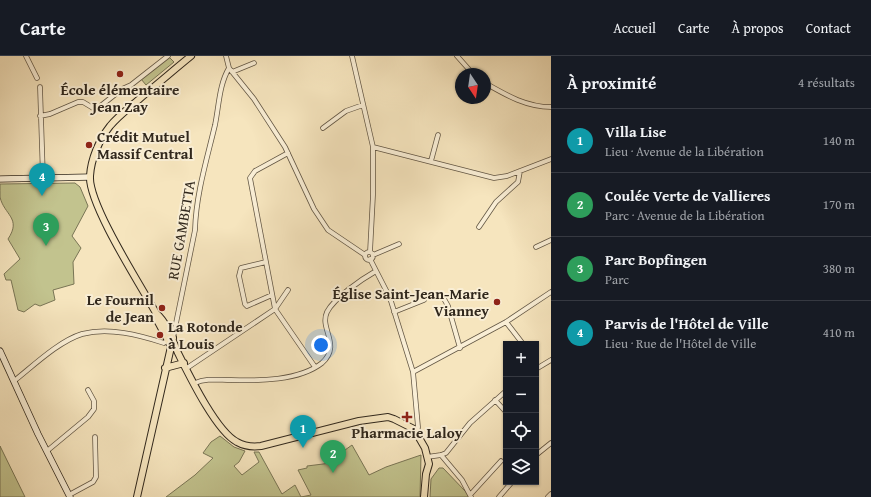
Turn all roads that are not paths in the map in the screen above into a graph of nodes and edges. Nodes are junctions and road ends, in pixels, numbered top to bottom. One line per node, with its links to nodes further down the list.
1 (26, 56): 10 (street)
2 (168, 56): 15 (street)
3 (191, 56): 23 (main road)
4 (226, 56): 9 (street)
5 (352, 56): 13 (street)
6 (457, 56): 8 (street)
7 (254, 63): 9 (street)
8 (468, 68)
9 (230, 70): 19 (street); 43 (street, RUE GAMBETTA)
10 (37, 78)
11 (40, 87): 15 (street)
12 (491, 87): 14 (street)
13 (363, 105): 16 (street); 18 (street)
14 (551, 108)
15 (40, 116): 24 (street)
16 (323, 128)
17 (438, 135): 21 (street)
18 (373, 148): 21 (street); 31 (street)
19 (288, 153): 30 (street); 32 (street)
20 (551, 159): 22 (street)
21 (431, 161): 22 (street)
22 (520, 171): 26 (street)
23 (90, 177): 24 (main road); 41 (main road)
24 (43, 178): 25 (main road)
25 (0, 179)
26 (479, 227)
27 (551, 240): 29 (street)
28 (399, 244): 31 (street)
29 (536, 247)
30 (365, 254): 31 (street); 31 (street)
31 (371, 255): 33 (street)
32 (266, 262): 36 (street); 36 (street)
33 (376, 271): 40 (street); 51 (street)
34 (288, 290): 39 (street)
35 (551, 292): 42 (street)
36 (272, 295): 39 (street)
37 (443, 297): 47 (street)
38 (424, 300): 40 (street)
39 (275, 309): 50 (street); 51 (street)
40 (394, 312): 54 (street)
41 (156, 313): 44 (main road); 45 (main road)
42 (506, 322): 46 (street); 47 (street)
43 (175, 327): 44 (street); 45 (street, RUE GAMBETTA)
44 (167, 328): 45 (main road)
45 (170, 341): 50 (main road); 53 (main road); 55 (street)
46 (521, 341)
47 (460, 348): 54 (street)
48 (0, 350): 55 (main road)
49 (551, 360): 52 (street)
50 (185, 366): 53 (main road); 56 (main road)
51 (315, 367): 56 (street)
52 (539, 367)
53 (165, 368): 73 (main road)
54 (413, 372): 61 (street)
55 (14, 380): 64 (main road)
56 (195, 383): 61 (main road)
57 (88, 390): 64 (street)
58 (503, 393): 59 (street)
59 (495, 400): 60 (street); 66 (street)
60 (503, 409)
61 (417, 434): 67 (main road)
62 (96, 437): 71 (street)
63 (551, 443): 65 (street)
64 (47, 451): 71 (main road)
65 (540, 451)
66 (441, 455): 67 (street); 72 (street)
67 (427, 457): 74 (main road)
68 (501, 461): 72 (street)
69 (509, 485): 75 (street)
70 (551, 494): 76 (street)
71 (69, 496)
72 (470, 496)
73 (137, 497)
74 (424, 497)
75 (499, 497)
76 (548, 497)

